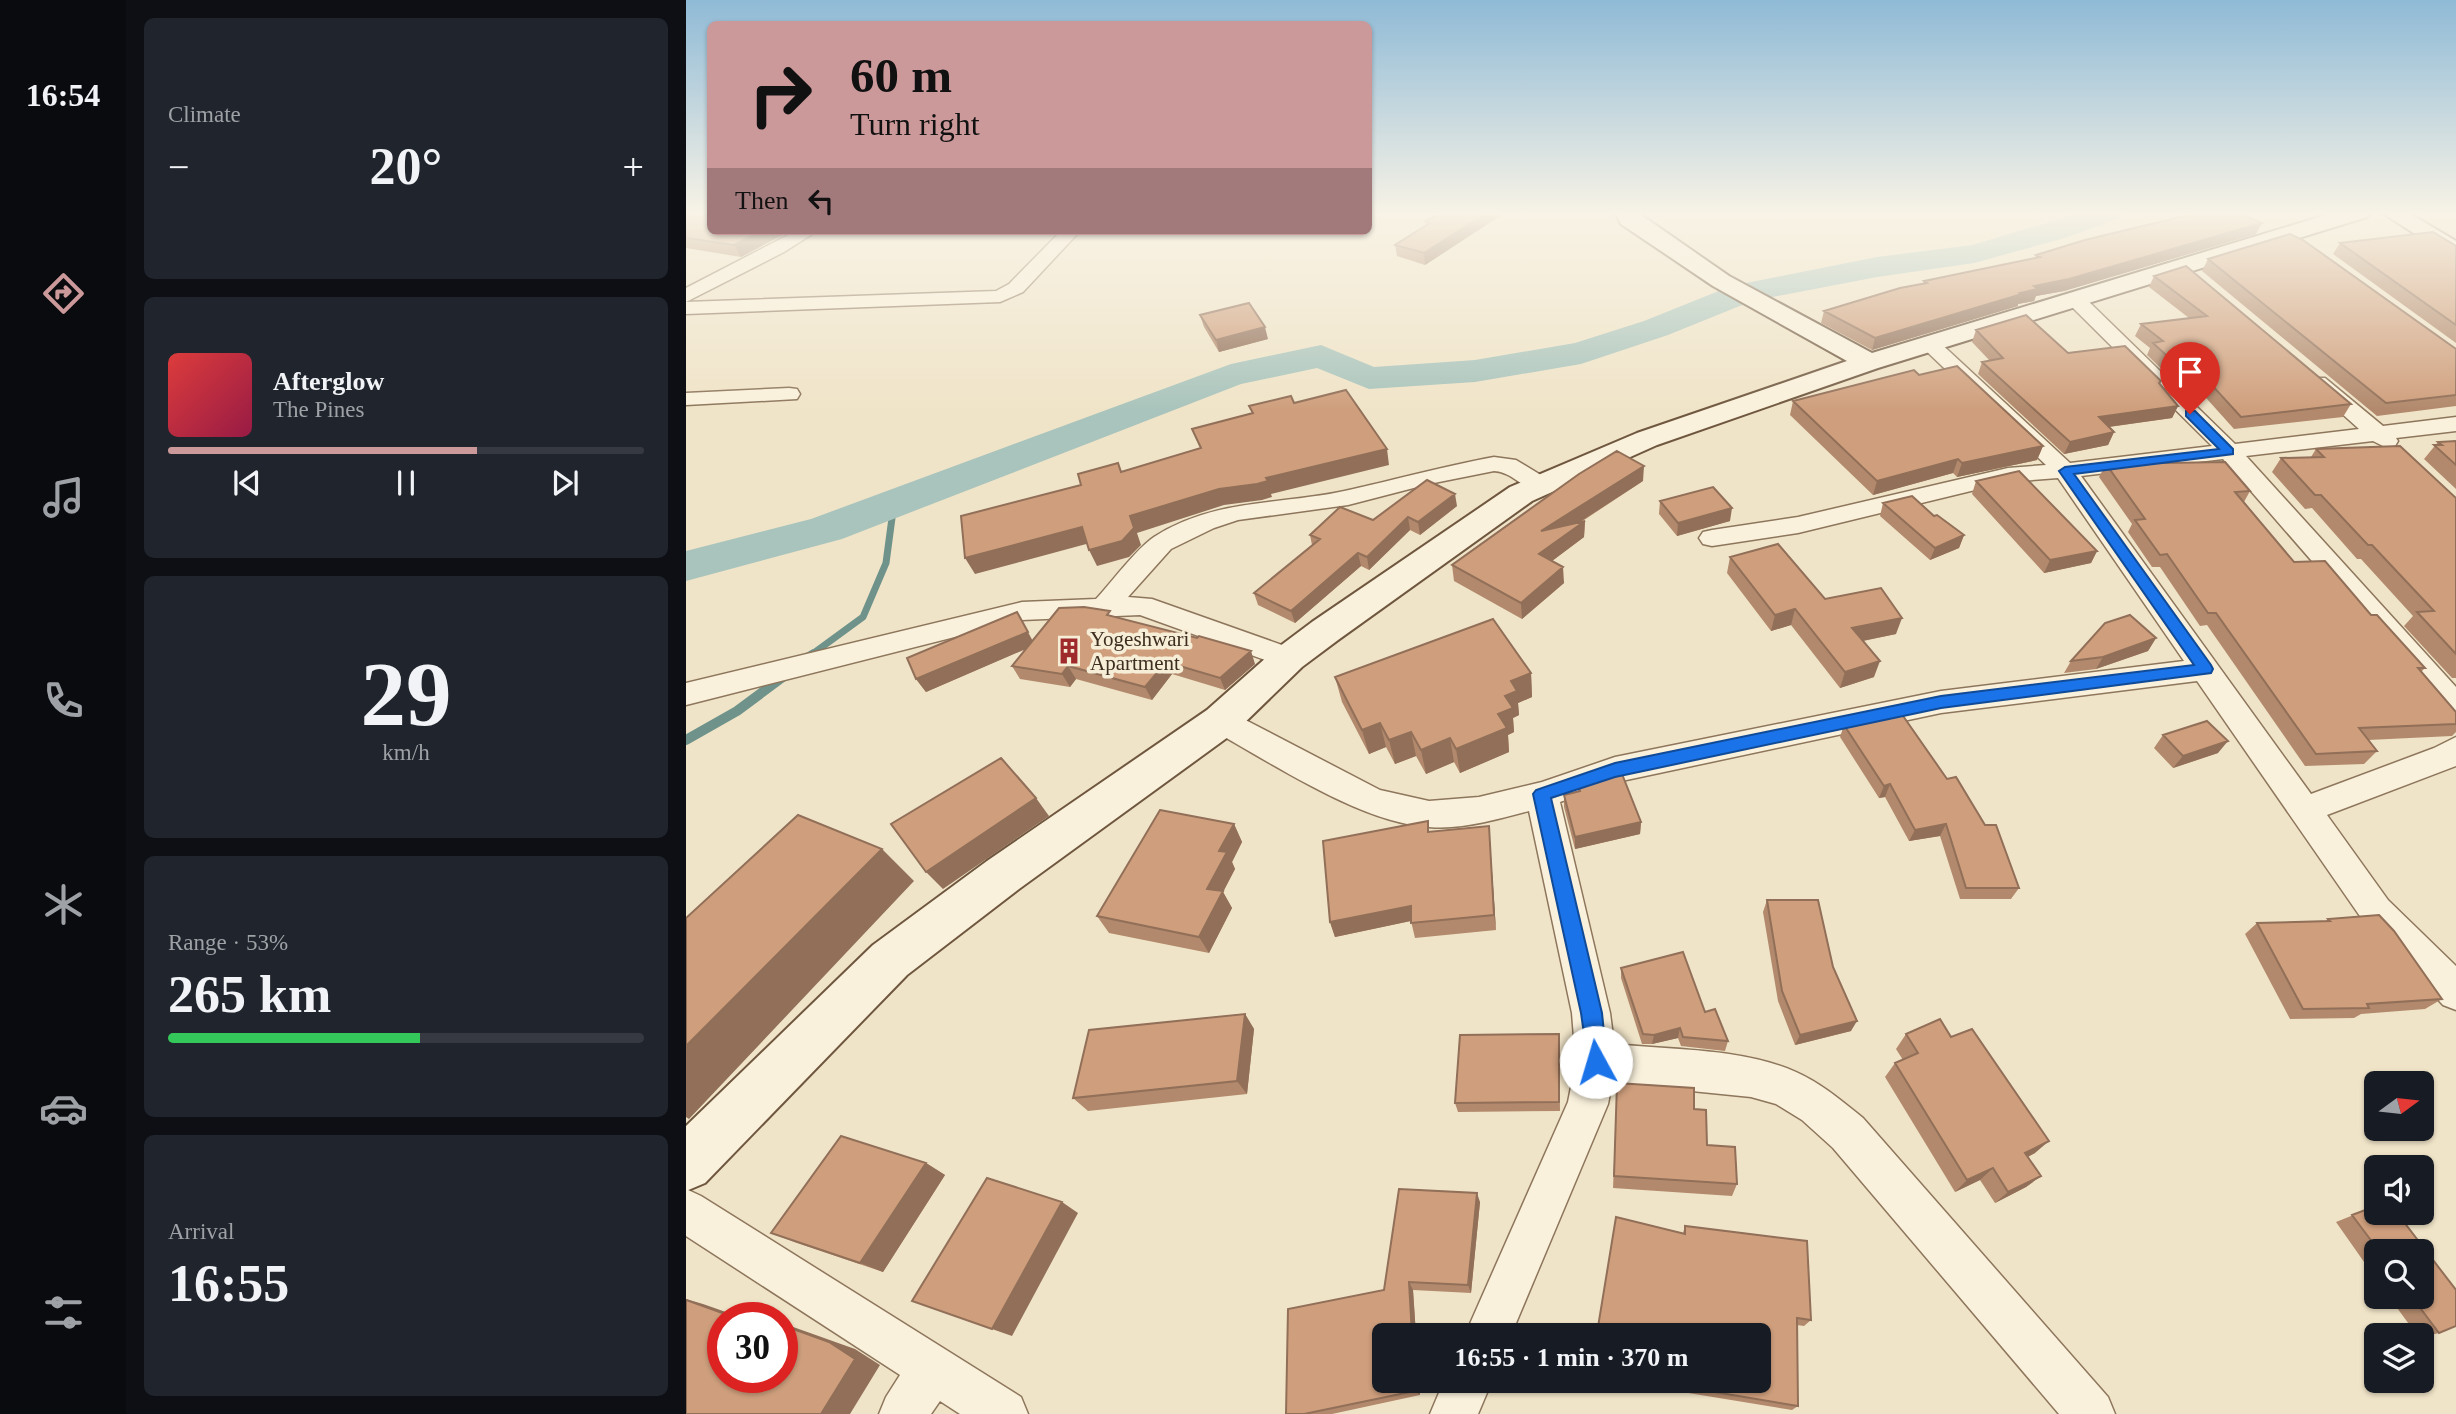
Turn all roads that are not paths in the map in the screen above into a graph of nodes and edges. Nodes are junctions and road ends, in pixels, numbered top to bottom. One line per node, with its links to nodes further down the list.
1 (719, 278): 7 (street)
2 (1026, 278): 9 (street)
3 (1717, 278): 11 (street)
4 (2147, 278): 8 (street)
5 (2195, 278): 6 (street)
6 (2203, 285)
7 (686, 296)
8 (2076, 300): 10 (street); 18 (street)
9 (686, 308)
10 (1928, 343): 11 (street); 19 (street)
11 (1869, 362): 20 (street)
12 (2306, 372): 16 (street)
13 (789, 394): 14 (street)
14 (686, 399)
15 (2456, 424): 16 (street)
16 (2379, 433): 17 (street); 18 (street)
17 (2398, 451)
18 (2229, 452): 19 (street); 26 (street)
19 (2065, 471): 21 (street); 24 (street)
20 (1541, 485): 22 (street); 23 (street)
21 (1712, 538)
22 (1104, 607): 23 (street); 25 (street)
23 (1289, 658): 27 (street)
24 (2206, 669): 29 (street); 30 (street)
25 (686, 694)
26 (2456, 706)
27 (1221, 721): 29 (street); 33 (street)
28 (2456, 750): 30 (street)
29 (1542, 794): 32 (street)
30 (2305, 810): 31 (street)
31 (2456, 992)
32 (1596, 1062): 35 (street); 41 (street)
33 (686, 1164)
34 (686, 1211): 36 (street)
35 (1493, 1323)
36 (933, 1368): 38 (street); 39 (street)
37 (1463, 1393): 40 (street)
38 (903, 1414)
39 (1003, 1414)
40 (1454, 1414)
41 (2091, 1414)

